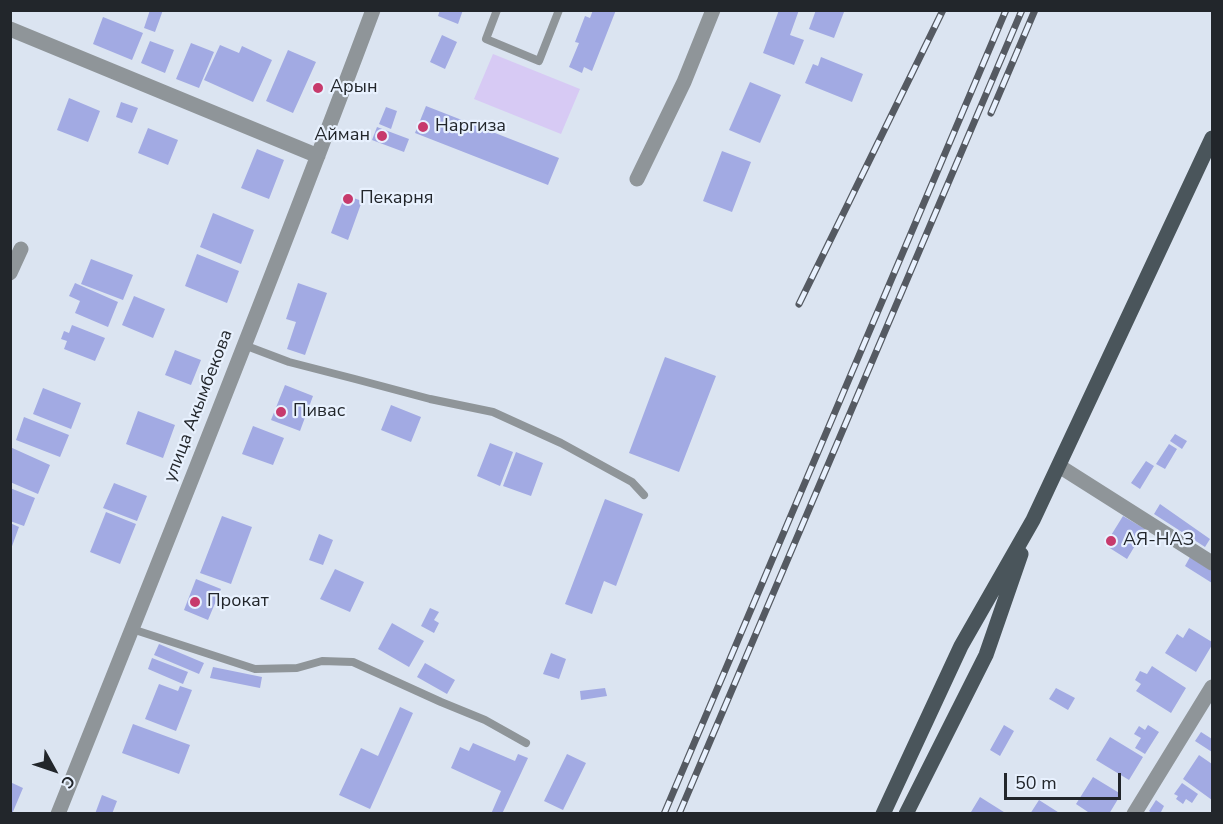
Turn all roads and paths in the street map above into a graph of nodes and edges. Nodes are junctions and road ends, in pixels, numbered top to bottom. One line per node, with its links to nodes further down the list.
1 (373, 10): 7 (street, улица Акымбекова)
2 (497, 10): 3 (lane)
3 (559, 10)
4 (713, 10): 8 (street)
5 (10, 29): 7 (street)
6 (1212, 138): 12 (main road)
7 (318, 156): 11 (street, улица Акымбекова)
8 (637, 179)
9 (21, 249): 10 (street)
10 (10, 273)
11 (244, 345): 13 (lane); 16 (street, улица Акымбекова)
12 (1059, 466): 14 (main road); 15 (street)
13 (644, 495)
14 (1033, 520): 17 (main road); 18 (main road)
15 (1212, 563)
16 (132, 629): 20 (lane); 21 (street, улица Акымбекова)
17 (961, 646): 18 (main road); 22 (main road)
18 (986, 655): 23 (main road)
19 (1212, 687): 24 (street)
20 (526, 744)
21 (58, 813)
22 (884, 813)
23 (906, 813)
24 (1134, 813)

